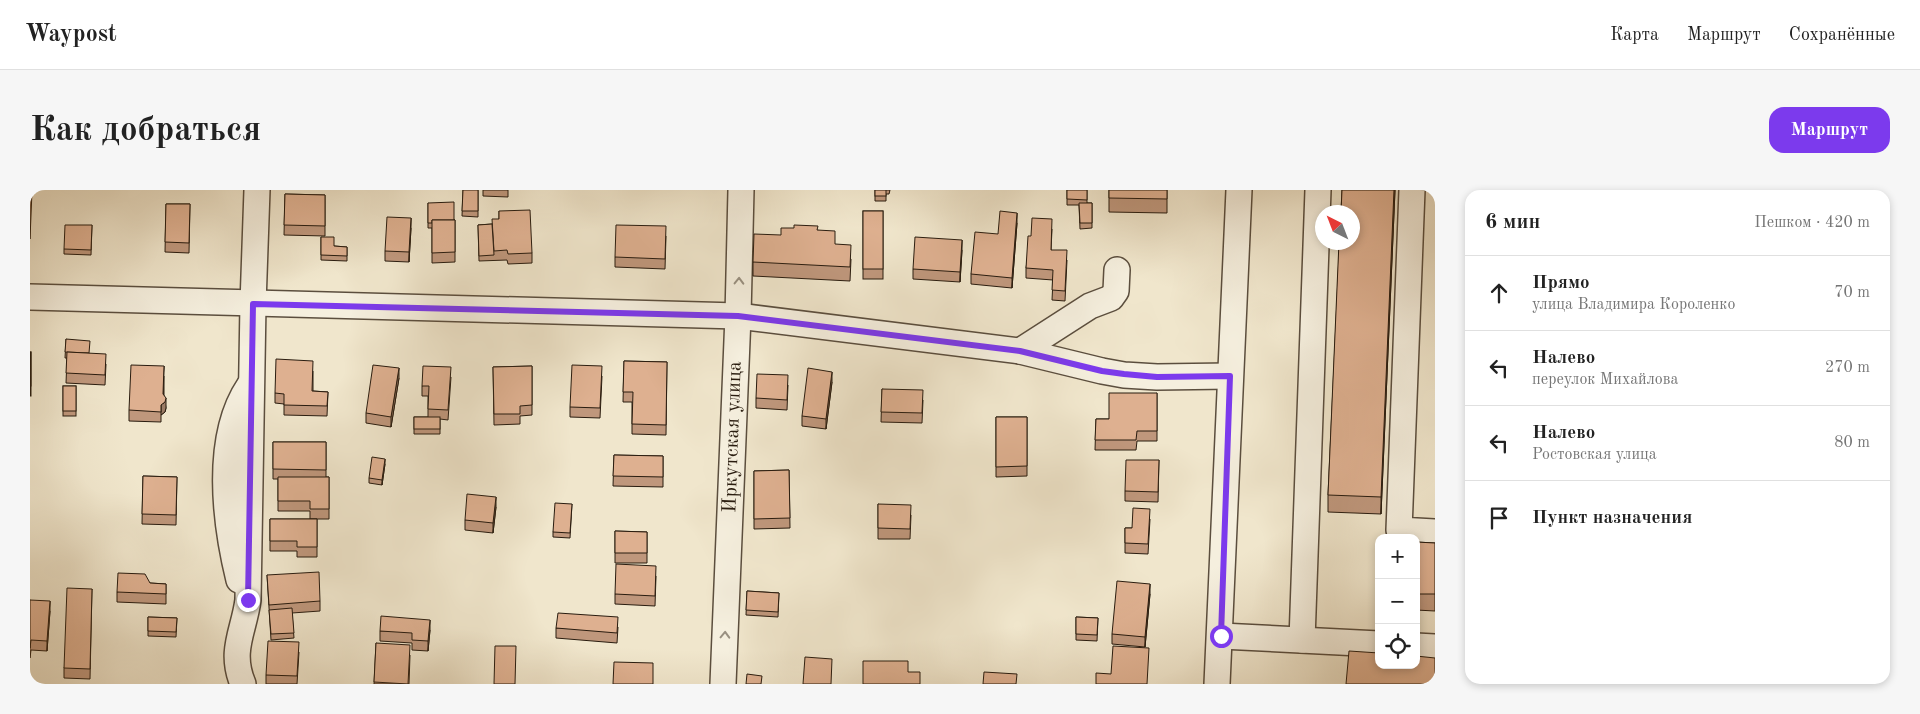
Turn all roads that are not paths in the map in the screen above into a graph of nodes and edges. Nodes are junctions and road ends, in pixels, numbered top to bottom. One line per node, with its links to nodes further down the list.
1 (257, 190): 8 (street)
2 (741, 190): 9 (street, Иркутская улица, one-way to 2)
3 (1239, 190): 11 (street)
4 (1318, 190): 14 (street)
5 (1412, 190): 12 (street)
6 (1117, 270): 10 (street)
7 (30, 297): 8 (street)
8 (253, 304): 9 (street); 18 (street)
9 (738, 316): 10 (street); 19 (street, Иркутская улица, one-way to 9)
10 (1020, 351): 11 (street)
11 (1230, 376): 13 (street)
12 (1435, 532)
13 (1221, 636): 14 (street); 20 (street)
14 (1302, 640): 15 (street)
15 (1375, 644)
16 (1420, 646): 17 (street)
17 (1435, 646)
18 (243, 684)
19 (723, 684)
20 (1217, 684)

